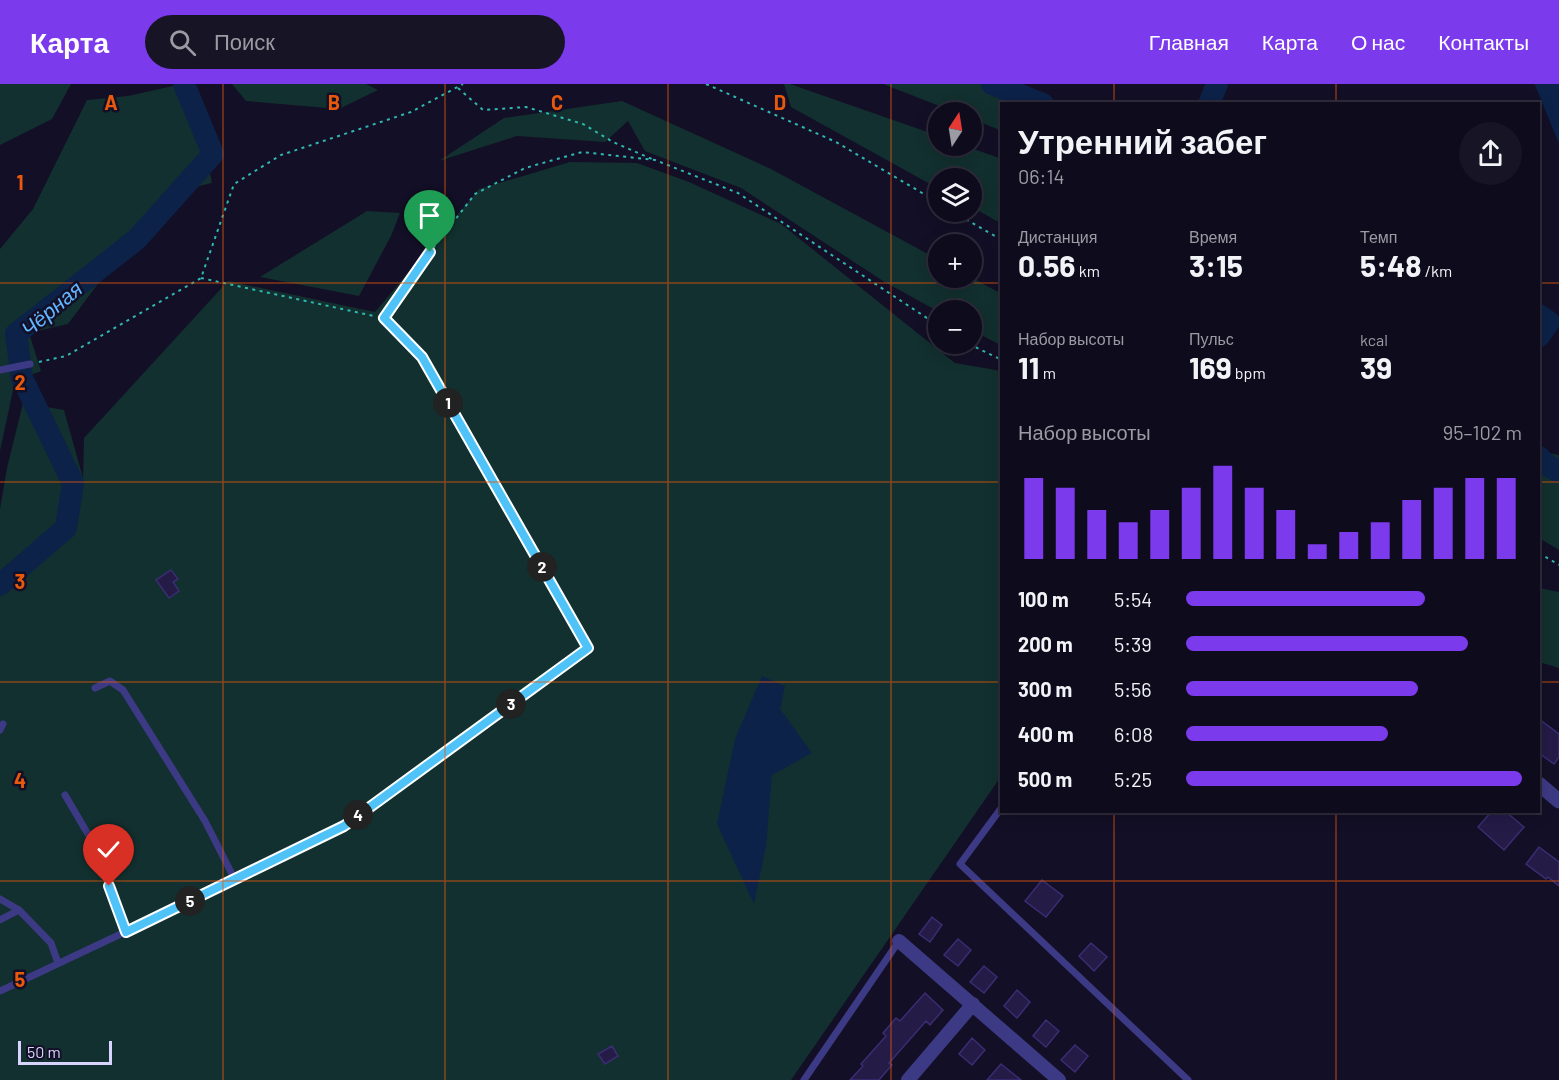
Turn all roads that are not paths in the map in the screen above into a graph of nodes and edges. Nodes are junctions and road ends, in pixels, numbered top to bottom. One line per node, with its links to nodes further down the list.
1 (384, 318): 9 (lane)
2 (30, 364): 3 (lane)
3 (2, 370)
4 (95, 688): 9 (lane)
5 (1540, 785): 7 (street)
6 (65, 795): 13 (lane)
7 (1559, 801)
8 (1000, 810): 21 (lane)
9 (235, 880): 13 (lane)
10 (0, 899): 11 (lane)
11 (19, 910): 12 (lane); 15 (lane)
12 (0, 920)
13 (126, 932): 15 (lane)
14 (899, 941): 17 (street); 18 (lane)
15 (58, 963): 16 (lane)
16 (0, 991)
17 (973, 1004): 19 (street); 20 (street)
18 (804, 1080)
19 (908, 1080)
20 (1059, 1080)
21 (1188, 1080)

